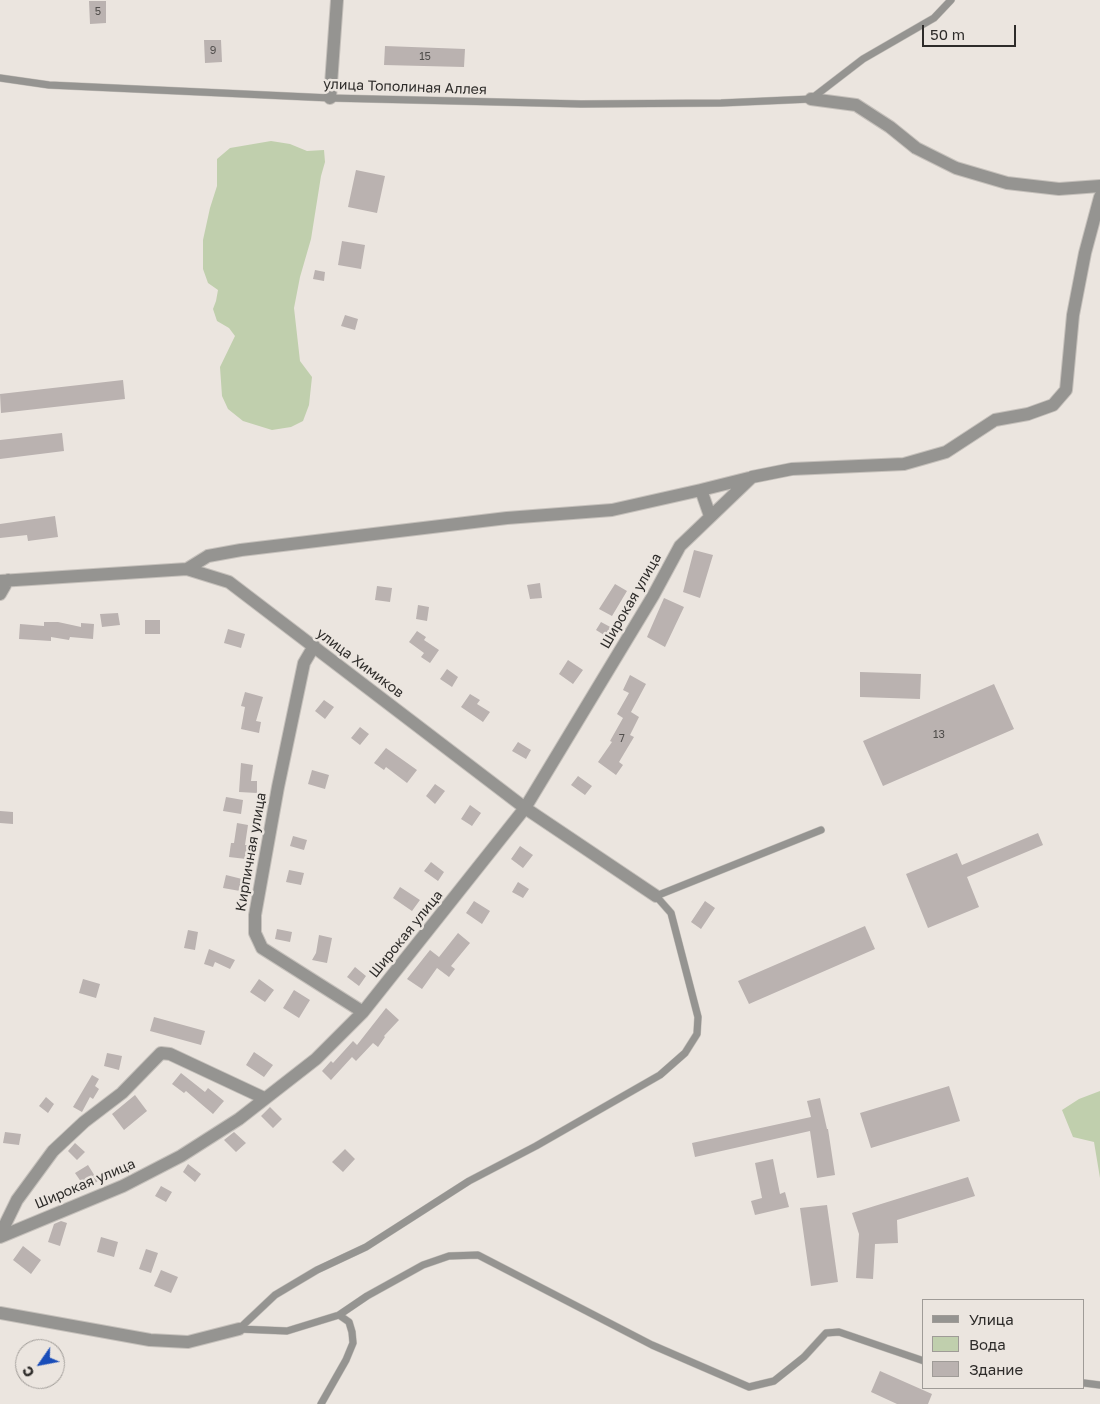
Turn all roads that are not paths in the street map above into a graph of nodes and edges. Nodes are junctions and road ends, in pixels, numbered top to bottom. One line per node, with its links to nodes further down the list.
1 (336, 0): 4 (street)
2 (951, 0): 5 (lane)
3 (0, 78): 4 (lane, улица Тополиная Аллея)
4 (330, 98): 5 (lane, улица Тополиная Аллея)
5 (810, 99): 6 (street)
6 (1100, 186)
7 (1100, 197): 8 (street)
8 (752, 477): 9 (street); 10 (street, Широкая улица)
9 (701, 490): 10 (street); 11 (street)
10 (710, 516): 15 (street, Широкая улица)
11 (187, 569): 12 (street, улица Химиков); 14 (street, улица Химиков)
12 (4, 581): 13 (street)
13 (0, 594)
14 (314, 646): 15 (street, улица Химиков); 18 (street, Кирпичная улица)
15 (525, 808): 17 (street, улица Химиков); 18 (street, Широкая улица)
16 (821, 830): 17 (lane)
17 (656, 896): 23 (lane)
18 (363, 1012): 19 (street, Широкая улица)
19 (264, 1098): 20 (street, Широкая улица); 20 (street)
20 (0, 1236)
21 (0, 1313): 23 (street)
22 (339, 1315): 23 (lane); 24 (lane); 27 (lane)
23 (239, 1329)
24 (922, 1360)
25 (1085, 1383): 26 (lane)
26 (1100, 1384)
27 (321, 1404)

